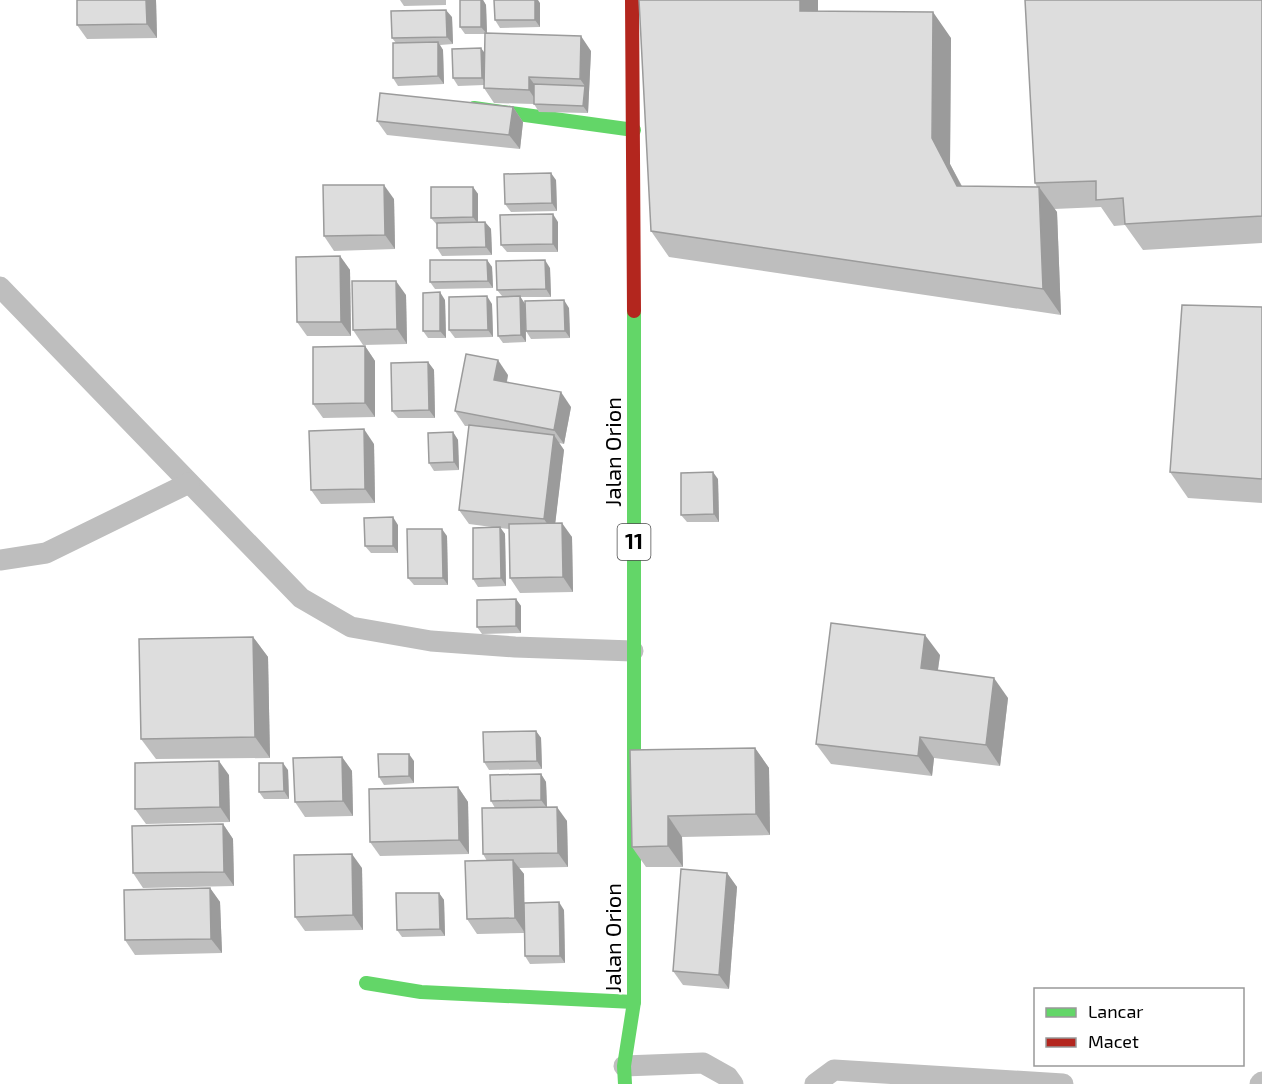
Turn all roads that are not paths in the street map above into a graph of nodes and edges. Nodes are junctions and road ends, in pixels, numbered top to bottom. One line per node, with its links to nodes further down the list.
1 (632, 0): 3 (main road, Jalan Orion / 11)
2 (465, 107): 3 (main road)
3 (634, 130): 7 (main road, Jalan Orion / 11)
4 (0, 287): 5 (lane)
5 (189, 483): 6 (lane); 7 (lane)
6 (0, 560)
7 (633, 651): 9 (main road, Jalan Orion / 11)
8 (366, 983): 9 (main road)
9 (634, 1002): 10 (main road, Jalan Orion / 11)
10 (625, 1075): 11 (lane)
11 (733, 1084)
12 (815, 1084): 13 (lane)
13 (1063, 1084)

